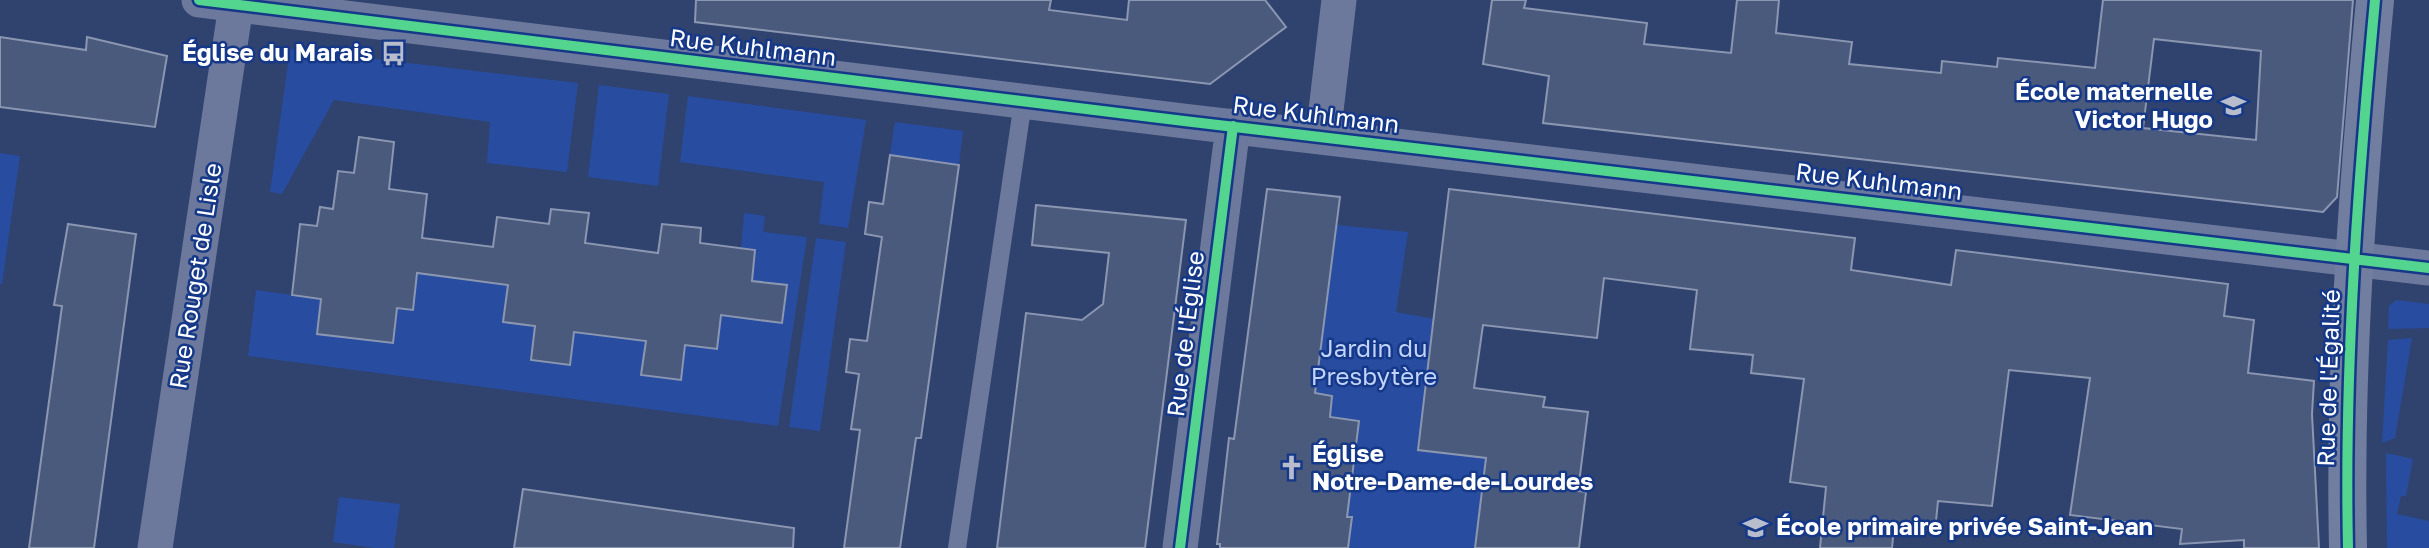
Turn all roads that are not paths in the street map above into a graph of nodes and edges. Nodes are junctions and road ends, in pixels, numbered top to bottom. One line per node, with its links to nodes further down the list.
1 (199, 0): 4 (street, Rue Kuhlmann)
2 (1339, 0): 7 (street)
3 (2375, 0): 8 (street, Rue de l'Égalité)
4 (236, 5): 5 (street, Rue Kuhlmann); 10 (street, Rue Rouget de Lisle)
5 (1023, 102): 6 (street, Rue Kuhlmann); 11 (lane)
6 (1233, 126): 7 (street, Rue Kuhlmann); 12 (street, Rue de l'Église)
7 (1323, 136): 8 (street, Rue Kuhlmann)
8 (2353, 259): 9 (street, Rue Kuhlmann); 13 (street, Rue de l'Égalité)
9 (2429, 268)
10 (155, 548)
11 (957, 548)
12 (1180, 548)
13 (2348, 548)

